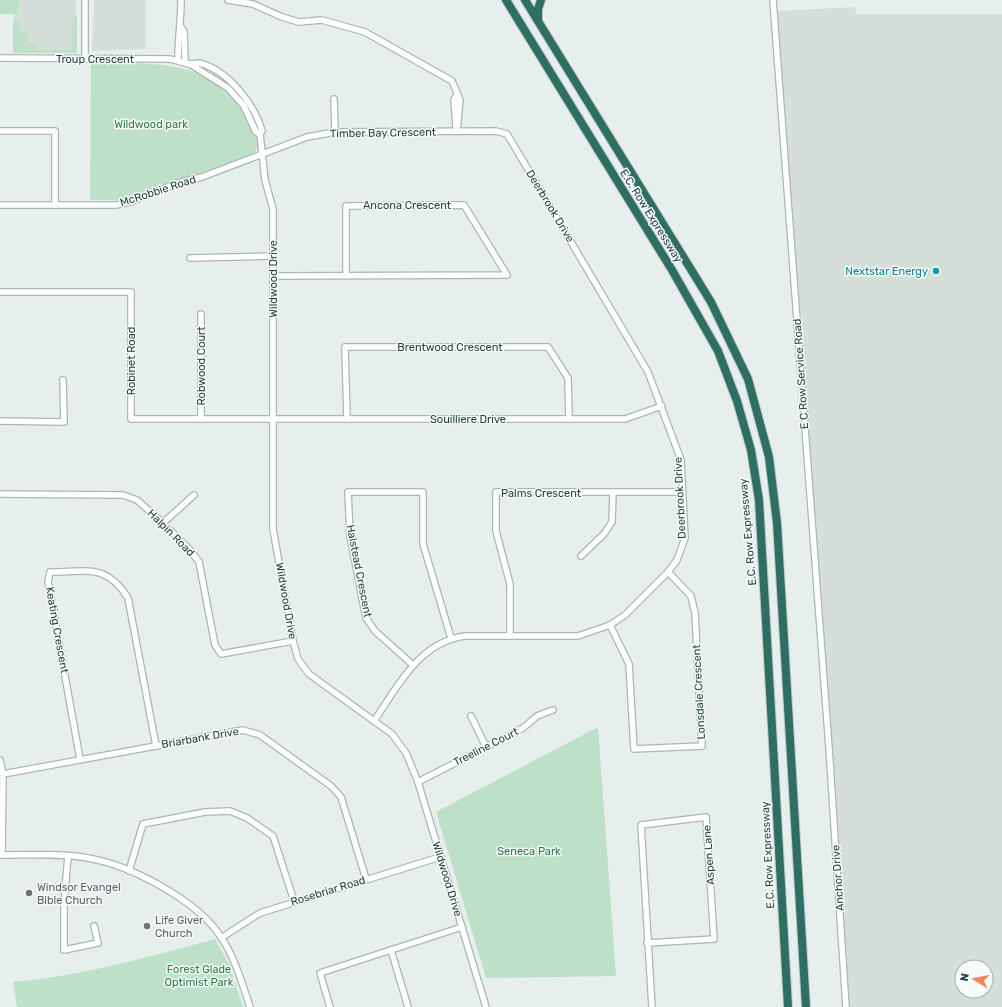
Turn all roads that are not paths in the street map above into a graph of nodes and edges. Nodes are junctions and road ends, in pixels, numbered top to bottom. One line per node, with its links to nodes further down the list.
1 (85, 0): 11 (street)
2 (181, 0): 9 (street)
3 (228, 0): 16 (street)
4 (506, 0): 73 (highway, E.C. Row Expressway)
5 (525, 0): 8 (highway, E.C. Row Expressway)
6 (541, 0): 8 (highway)
7 (773, 0): 52 (street, E C Row Service Road)
8 (538, 22): 74 (highway, E.C. Row Expressway)
9 (181, 27): 12 (street); 13 (street)
10 (0, 58): 11 (street, Troup Crescent)
11 (85, 58): 12 (street, Troup Crescent)
12 (178, 60): 13 (street, Troup Crescent)
13 (187, 63): 18 (street, Troup Crescent)
14 (334, 99): 17 (street)
15 (0, 131): 21 (street)
16 (457, 131): 17 (street, Timber Bay Crescent); 29 (street, Deerbrook Drive)
17 (335, 132): 19 (street, Timber Bay Crescent)
18 (260, 134): 19 (street, Wildwood Drive)
19 (264, 154): 21 (street, McRobbie Road); 22 (street, Wildwood Drive)
20 (0, 204): 21 (street, McRobbie Road)
21 (55, 204)
22 (273, 256): 23 (street); 24 (street, Wildwood Drive)
23 (190, 258)
24 (273, 276): 25 (street, Ancona Crescent); 31 (street, Wildwood Drive)
25 (346, 276): 25 (street, Ancona Crescent)
26 (0, 292): 30 (street, Robinet Road)
27 (201, 314): 30 (street, Robwood Court)
28 (63, 380): 34 (street)
29 (662, 406): 33 (street, Souilliere Drive); 36 (street, Deerbrook Drive)
30 (201, 419): 31 (street, Robinet Road)
31 (273, 419): 32 (street, Souilliere Drive); 45 (street, Wildwood Drive)
32 (347, 419): 33 (street, Souilliere Drive); 33 (street, Brentwood Crescent)
33 (569, 419)
34 (0, 421)
35 (613, 492): 36 (street, Palms Crescent); 40 (street); 43 (street, Palms Crescent)
36 (682, 492): 41 (street, Deerbrook Drive)
37 (0, 494): 39 (street, Halpin Road)
38 (194, 495): 39 (street)
39 (164, 524): 45 (street, Halpin Road)
40 (580, 556)
41 (668, 572): 42 (street, Deerbrook Drive); 42 (street, Lonsdale Crescent)
42 (610, 625): 43 (street, Deerbrook Drive)
43 (510, 636): 44 (street, Deerbrook Drive)
44 (451, 638): 46 (street, Deerbrook Drive); 46 (street, Halstead Crescent)
45 (293, 641): 49 (street, Wildwood Drive)
46 (413, 665): 49 (street, Deerbrook Drive)
47 (553, 710): 51 (street, Treeline Court)
48 (471, 716): 51 (street)
49 (374, 721): 56 (street, Wildwood Drive)
50 (156, 746): 53 (street, Briarbank Drive); 53 (street, Keating Crescent); 61 (street, Briarbank Drive)
51 (486, 747): 56 (street, Treeline Court)
52 (829, 748): 75 (street, Anchor Drive)
53 (80, 759): 55 (street, Briarbank Drive)
54 (0, 760): 55 (street)
55 (3, 774): 57 (street)
56 (418, 782): 59 (street, Wildwood Drive)
57 (1, 855): 58 (street)
58 (68, 856): 60 (street); 63 (street)
59 (440, 857): 61 (street, Rosebriar Road); 64 (street, Wildwood Drive)
60 (129, 871): 62 (street); 65 (street)
61 (366, 879): 62 (street, Rosebriar Road)
62 (294, 901): 65 (street, Rosebriar Road)
63 (94, 926)
64 (462, 927): 67 (street); 71 (street, Wildwood Drive)
65 (221, 938): 68 (street)
66 (647, 943): 66 (street, Aspen Lane); 72 (street, Aspen Lane)
67 (391, 950): 69 (street); 70 (street)
68 (250, 1007)
69 (330, 1007)
70 (408, 1007)
71 (486, 1007)
72 (652, 1007)
73 (788, 1007)
74 (806, 1007)
75 (846, 1007)

